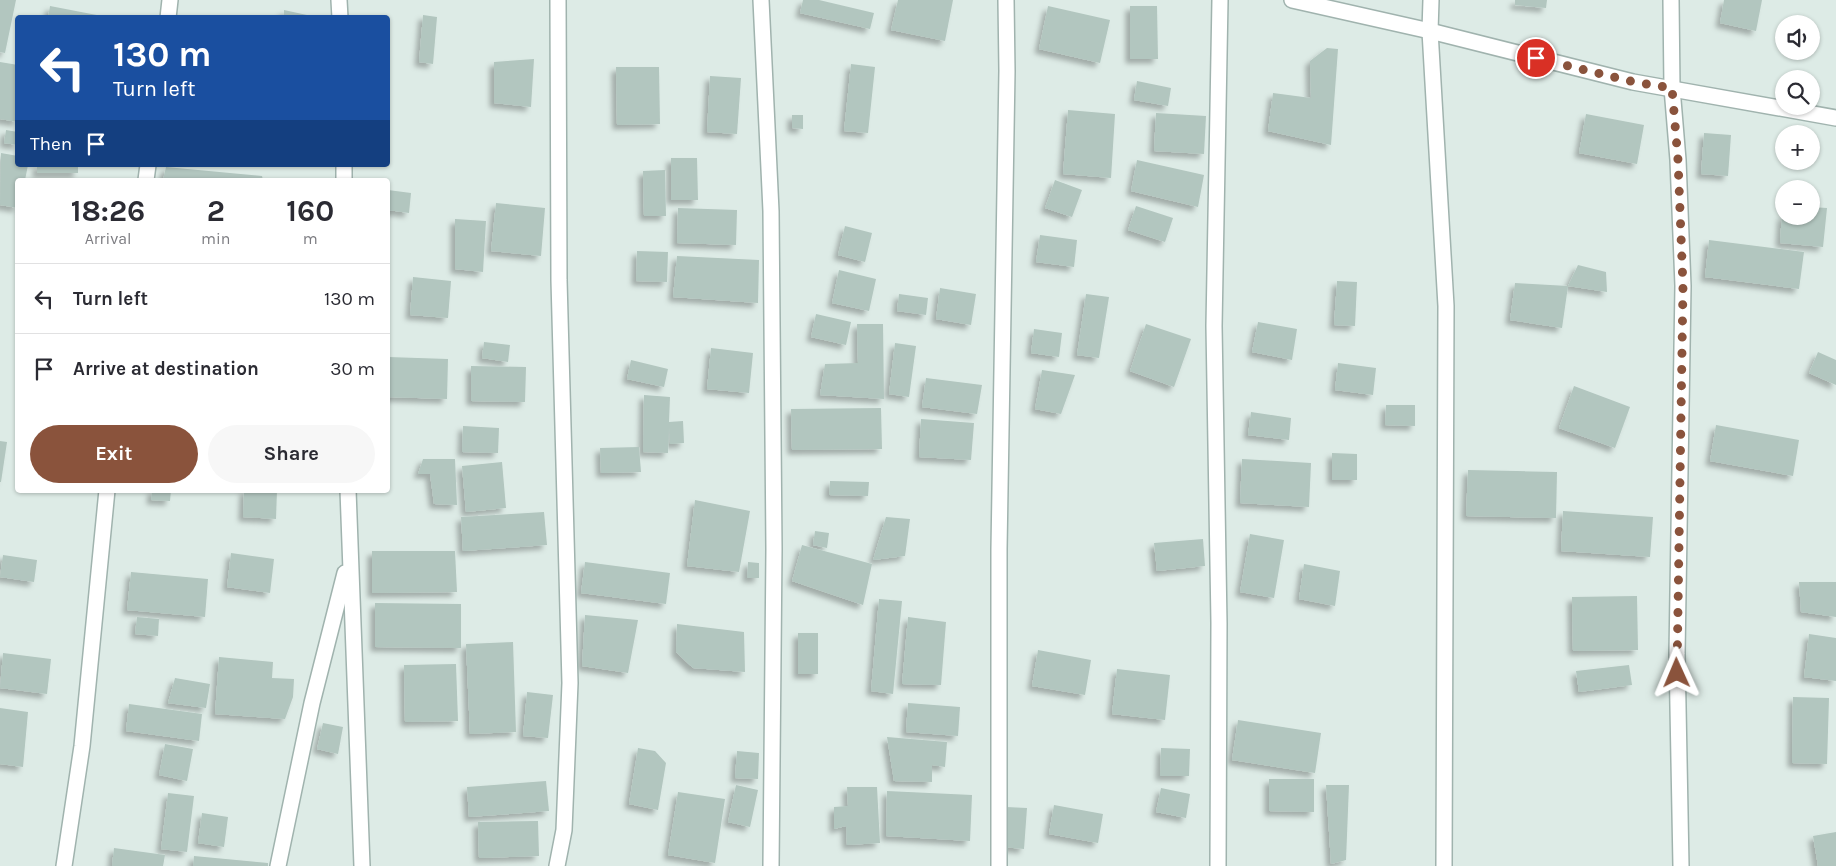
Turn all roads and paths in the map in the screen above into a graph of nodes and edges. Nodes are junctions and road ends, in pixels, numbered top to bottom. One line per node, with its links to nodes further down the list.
1 (170, 0): 10 (street)
2 (339, 0): 11 (street)
3 (558, 0): 21 (street)
4 (761, 0): 22 (street)
5 (1006, 0): 23 (street)
6 (1220, 0): 24 (street)
7 (1292, 0): 12 (street)
8 (1431, 0): 12 (street)
9 (1671, 0): 13 (street)
10 (168, 15)
11 (340, 15)
12 (1430, 31): 13 (street); 25 (street)
13 (1672, 88): 14 (street); 26 (street)
14 (1836, 118)
15 (107, 493): 18 (street)
16 (348, 493): 17 (street)
17 (349, 557): 19 (street); 20 (street)
18 (64, 866)
19 (278, 866)
20 (362, 866)
21 (558, 866)
22 (771, 866)
23 (999, 866)
24 (1218, 866)
25 (1444, 866)
26 (1681, 866)

